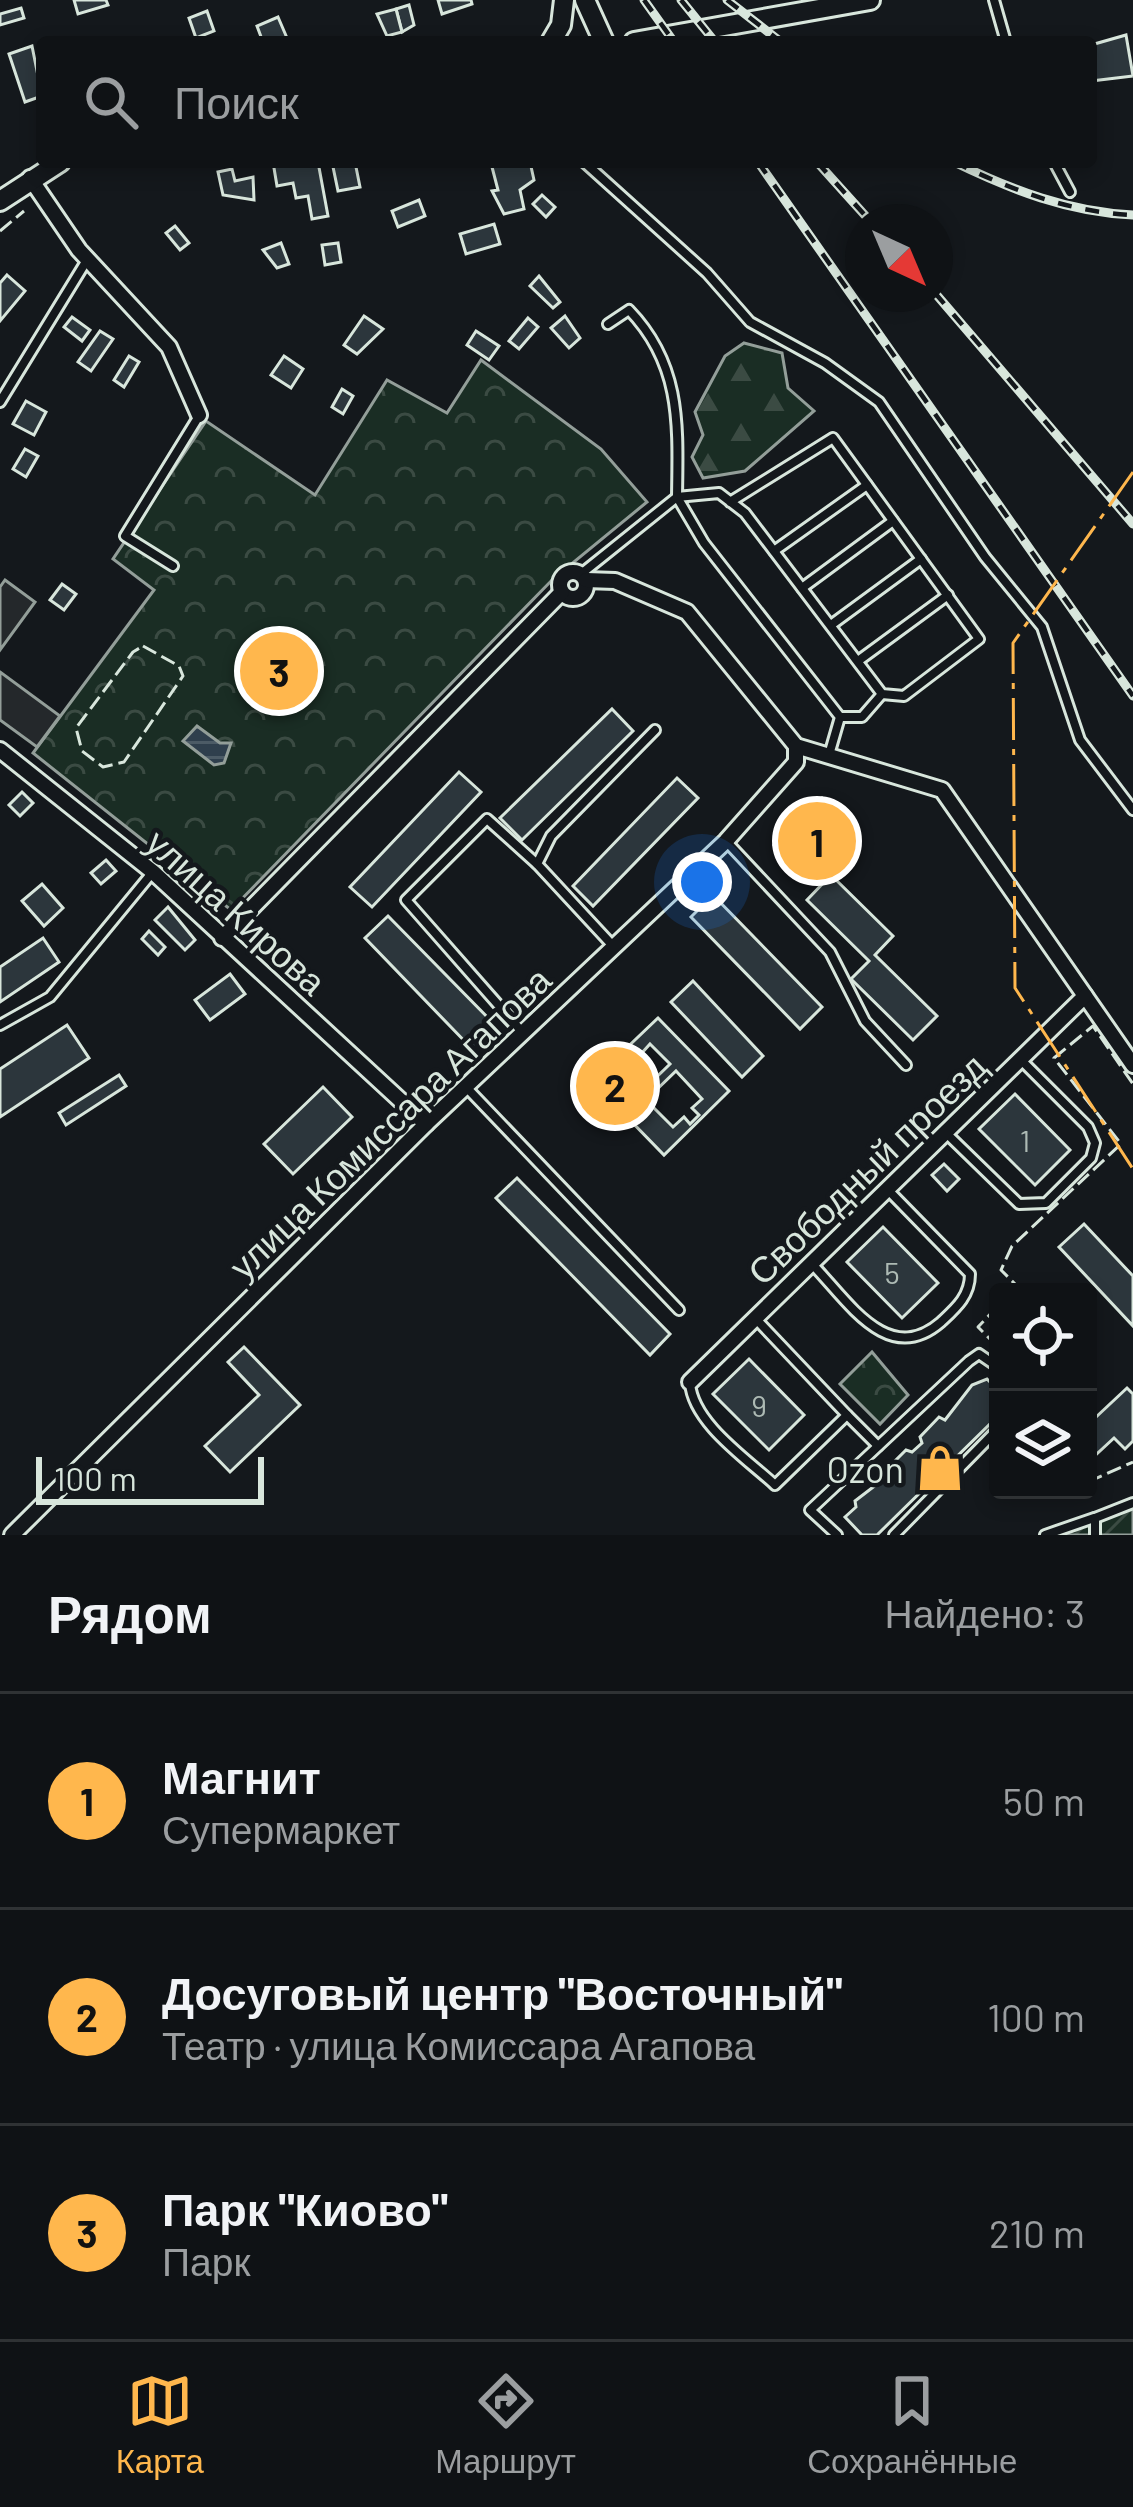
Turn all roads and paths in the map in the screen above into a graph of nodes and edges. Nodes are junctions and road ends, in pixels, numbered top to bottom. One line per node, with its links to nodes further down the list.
1 (564, 0): 6 (main road)
2 (584, 0): 7 (main road)
3 (870, 0): 5 (main road)
4 (994, 0): 9 (lane)
5 (816, 4): 8 (main road)
6 (554, 36)
7 (601, 36)
8 (678, 36)
9 (1004, 36)
10 (49, 168): 13 (main road)
11 (591, 168): 38 (lane)
12 (1057, 168): 14 (lane)
13 (30, 178): 15 (main road); 16 (street)
14 (1070, 192)
15 (0, 201)
16 (88, 260): 18 (lane); 19 (street)
17 (608, 324): 21 (lane)
18 (0, 402)
19 (200, 415): 26 (lane)
20 (867, 485): 22 (lane); 23 (lane); 24 (lane)
21 (677, 497): 22 (lane); 27 (lane); 33 (lane)
22 (730, 502): 24 (lane)
23 (893, 520): 25 (lane); 28 (lane)
24 (774, 551): 28 (lane)
25 (921, 559): 29 (lane); 30 (lane)
26 (172, 566)
27 (584, 577): 35 (street); 42 (street)
28 (802, 588): 30 (lane)
29 (948, 595): 31 (lane); 32 (lane)
30 (831, 625): 31 (lane)
31 (858, 661): 32 (lane)
32 (883, 694): 33 (lane)
33 (840, 717): 37 (lane)
34 (655, 730): 40 (lane)
35 (796, 746): 37 (street); 39 (street, улица Комиссара Агапова)
36 (0, 750): 41 (street, улица Кирова)
37 (829, 756): 44 (street)
38 (1133, 810)
39 (726, 841): 43 (street, улица Комиссара Агапова); 48 (lane)
40 (537, 864): 43 (lane); 46 (lane)
41 (153, 872): 42 (street, улица Кирова); 45 (lane)
42 (222, 938): 51 (street, улица Кирова)
43 (614, 946): 46 (street, улица Комиссара Агапова)
44 (1085, 996): 47 (street, Свободный проезд); 49 (street)
45 (0, 1025)
46 (523, 1033): 50 (street, улица Комиссара Агапова)
47 (1020, 1059): 52 (street, Свободный проезд); 52 (lane)
48 (906, 1065)
49 (1133, 1065)
50 (466, 1088): 51 (street, улица Комиссара Агапова); 55 (lane)
51 (426, 1124): 64 (street, улица Комиссара Агапова)
52 (944, 1131): 53 (street, Свободный проезд)
53 (887, 1189): 54 (street, Свободный проезд); 54 (lane)
54 (812, 1264): 56 (street, Свободный проезд)
55 (679, 1310)
56 (755, 1318): 58 (street, Свободный проезд); 59 (lane)
57 (989, 1361): 61 (lane)
58 (690, 1382): 59 (lane)
59 (847, 1415): 61 (lane)
60 (989, 1438): 66 (lane)
61 (878, 1446): 65 (lane)
62 (1133, 1503): 63 (lane)
63 (1095, 1518): 67 (lane); 68 (lane)
64 (12, 1535)
65 (837, 1535)
66 (894, 1535)
67 (1045, 1535)
68 (1095, 1535)

